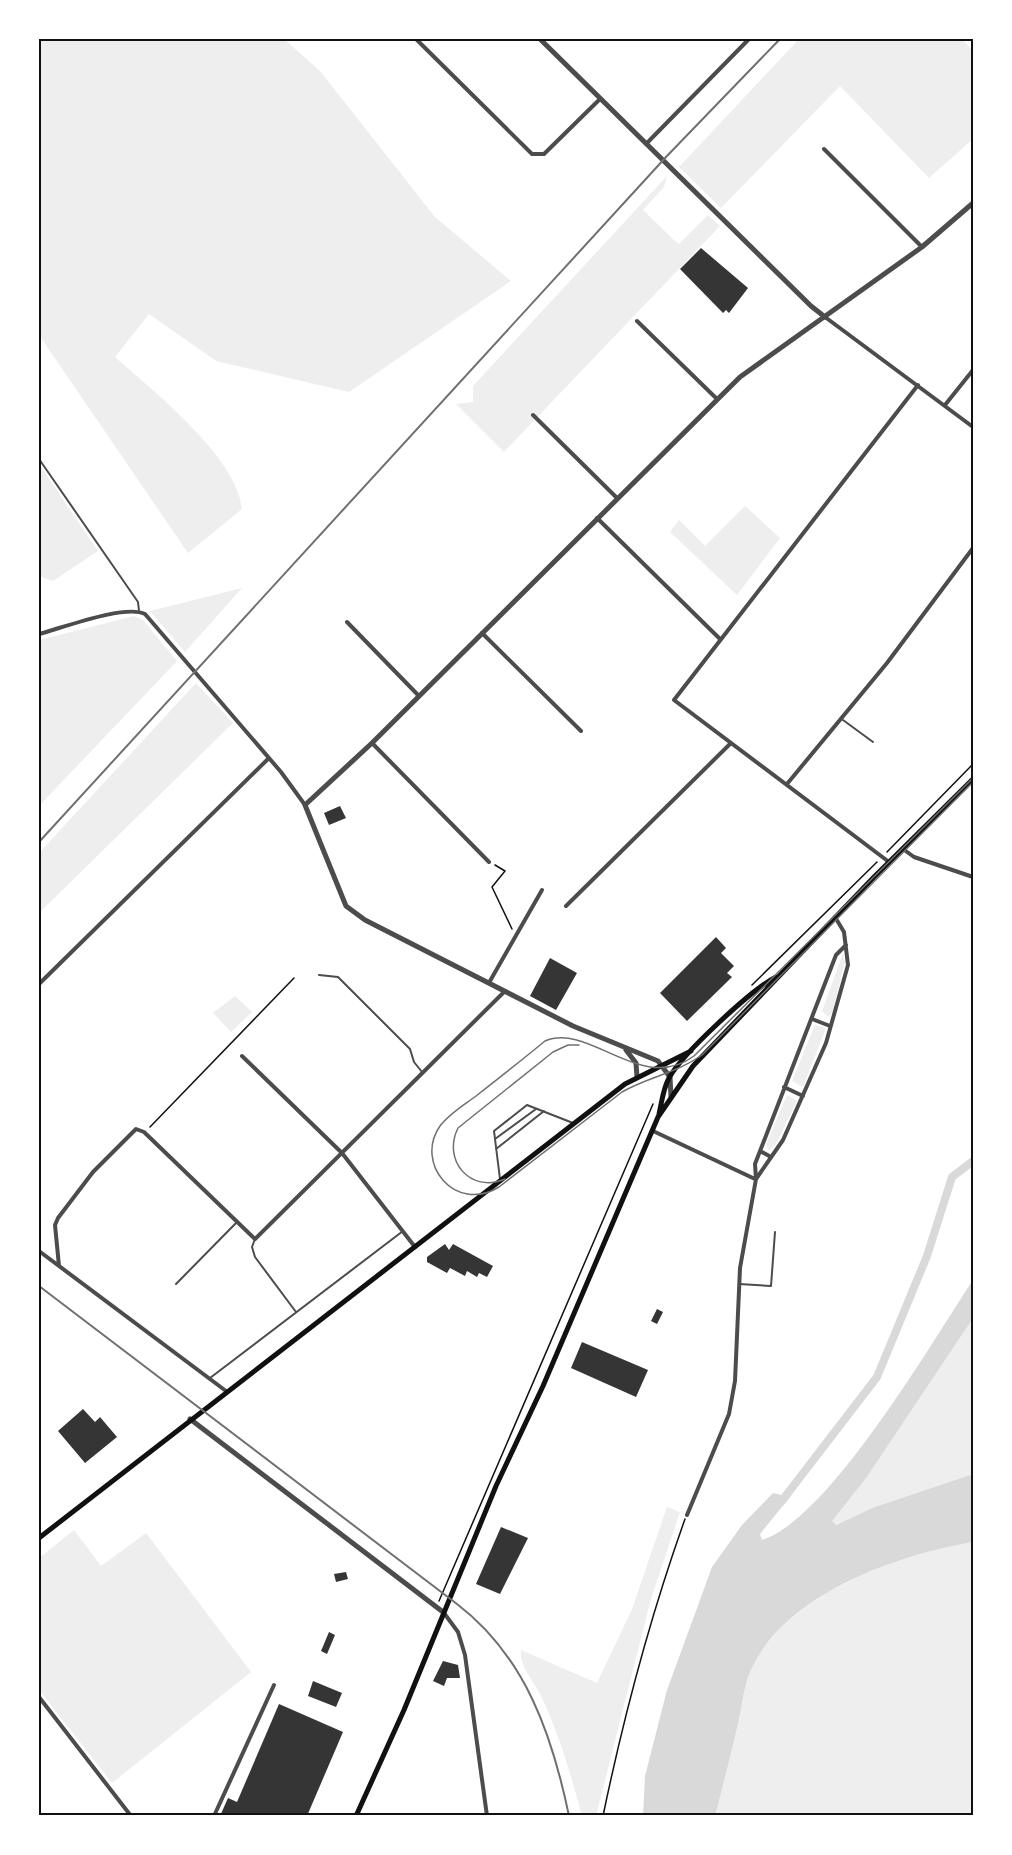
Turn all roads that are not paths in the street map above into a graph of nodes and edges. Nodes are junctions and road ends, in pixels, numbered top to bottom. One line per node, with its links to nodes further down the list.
1 (416, 39): 4 (street)
2 (540, 39): 4 (street)
3 (748, 39): 5 (street)
4 (600, 99): 5 (street)
5 (645, 145): 9 (street)
6 (824, 148): 8 (street)
7 (973, 203): 8 (street)
8 (922, 247): 9 (street)
9 (825, 317): 12 (street); 13 (street)
10 (637, 321): 13 (street)
11 (973, 370): 14 (street)
12 (918, 385): 14 (street); 25 (street)
13 (717, 399): 18 (street)
14 (945, 405): 16 (street)
15 (534, 415): 18 (street)
16 (973, 427)
17 (39, 459): 21 (lane)
18 (617, 498): 19 (street)
19 (597, 518): 23 (street); 25 (street)
20 (973, 548): 27 (street)
21 (139, 611): 24 (street); 32 (street)
22 (347, 622): 26 (street)
23 (482, 632): 26 (street); 28 (street)
24 (39, 634)
25 (720, 639): 31 (street)
26 (418, 695): 30 (street)
27 (843, 720): 29 (lane); 34 (street)
28 (580, 731)
29 (873, 742)
30 (372, 743): 35 (street); 37 (street)
31 (731, 743): 34 (street); 41 (street)
32 (269, 758): 35 (street); 47 (street)
33 (973, 779): 36 (main road)
34 (787, 784): 38 (street)
35 (305, 805): 46 (street)
36 (903, 849): 38 (main road); 39 (street)
37 (489, 862)
38 (890, 862): 42 (main road)
39 (973, 877)
40 (542, 890): 46 (street)
41 (566, 906)
42 (835, 917): 43 (street); 45 (main road)
43 (846, 945): 49 (street); 50 (street)
44 (319, 975): 55 (lane)
45 (778, 976): 52 (main road); 60 (main road)
46 (490, 981): 48 (street)
47 (39, 984)
48 (505, 990): 51 (street); 55 (street)
49 (812, 1019): 50 (street); 58 (street)
50 (830, 1026): 59 (street)
51 (623, 1047): 54 (street); 56 (street)
52 (691, 1051): 54 (main road); 57 (main road)
53 (242, 1056): 69 (street)
54 (662, 1065): 56 (main road); 57 (street)
55 (422, 1072): 69 (street)
56 (637, 1077): 64 (main road)
57 (670, 1077): 60 (street); 63 (main road)
58 (784, 1087): 59 (street); 68 (street)
59 (803, 1096): 70 (street)
60 (671, 1097): 63 (main road)
61 (536, 1108): 62 (lane); 66 (lane); 66 (lane)
62 (543, 1111): 64 (lane); 67 (lane)
63 (658, 1117): 65 (main road)
64 (573, 1123): 71 (main road)
65 (653, 1131): 72 (street); 88 (main road)
66 (495, 1139): 67 (lane)
67 (496, 1149): 71 (lane)
68 (760, 1151): 70 (street); 72 (street)
69 (342, 1153): 74 (street); 76 (street)
70 (771, 1157): 72 (street)
71 (500, 1179): 77 (main road)
72 (756, 1179): 81 (street)
73 (237, 1222): 76 (street); 79 (street); 80 (lane)
74 (403, 1231): 77 (street); 82 (lane)
75 (776, 1232): 81 (lane)
76 (255, 1239): 82 (lane)
77 (415, 1247): 84 (main road)
78 (39, 1251): 79 (street)
79 (59, 1266): 83 (street)
80 (176, 1284)
81 (739, 1284): 86 (street)
82 (296, 1312): 83 (lane)
83 (210, 1378): 84 (street)
84 (226, 1391): 85 (main road)
85 (190, 1419): 87 (main road); 88 (street)
86 (687, 1515)
87 (39, 1538)
88 (443, 1612): 93 (main road); 94 (street)
89 (273, 1685): 92 (street)
90 (39, 1697): 91 (street)
91 (131, 1816)
92 (214, 1816)
93 (356, 1816)
94 (487, 1816)

